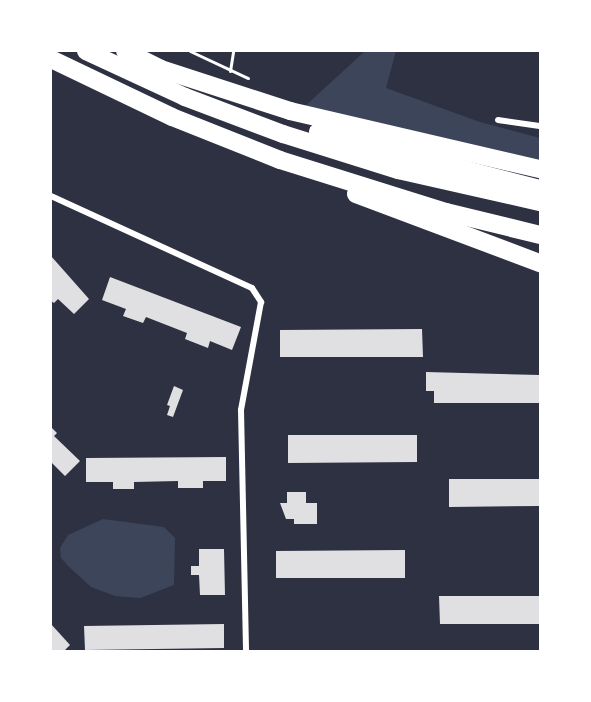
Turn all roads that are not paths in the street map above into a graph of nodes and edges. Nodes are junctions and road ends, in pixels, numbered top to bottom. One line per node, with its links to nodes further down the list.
1 (86, 51): 11 (highway)
2 (125, 51): 4 (highway)
3 (51, 59): 7 (highway)
4 (161, 69): 8 (highway); 9 (highway)
5 (498, 120): 6 (street)
6 (540, 126)
7 (280, 160): 12 (highway); 13 (highway)
8 (540, 169)
9 (540, 189)
10 (51, 196): 14 (street)
11 (540, 202)
12 (540, 235)
13 (540, 263)
14 (246, 651)

